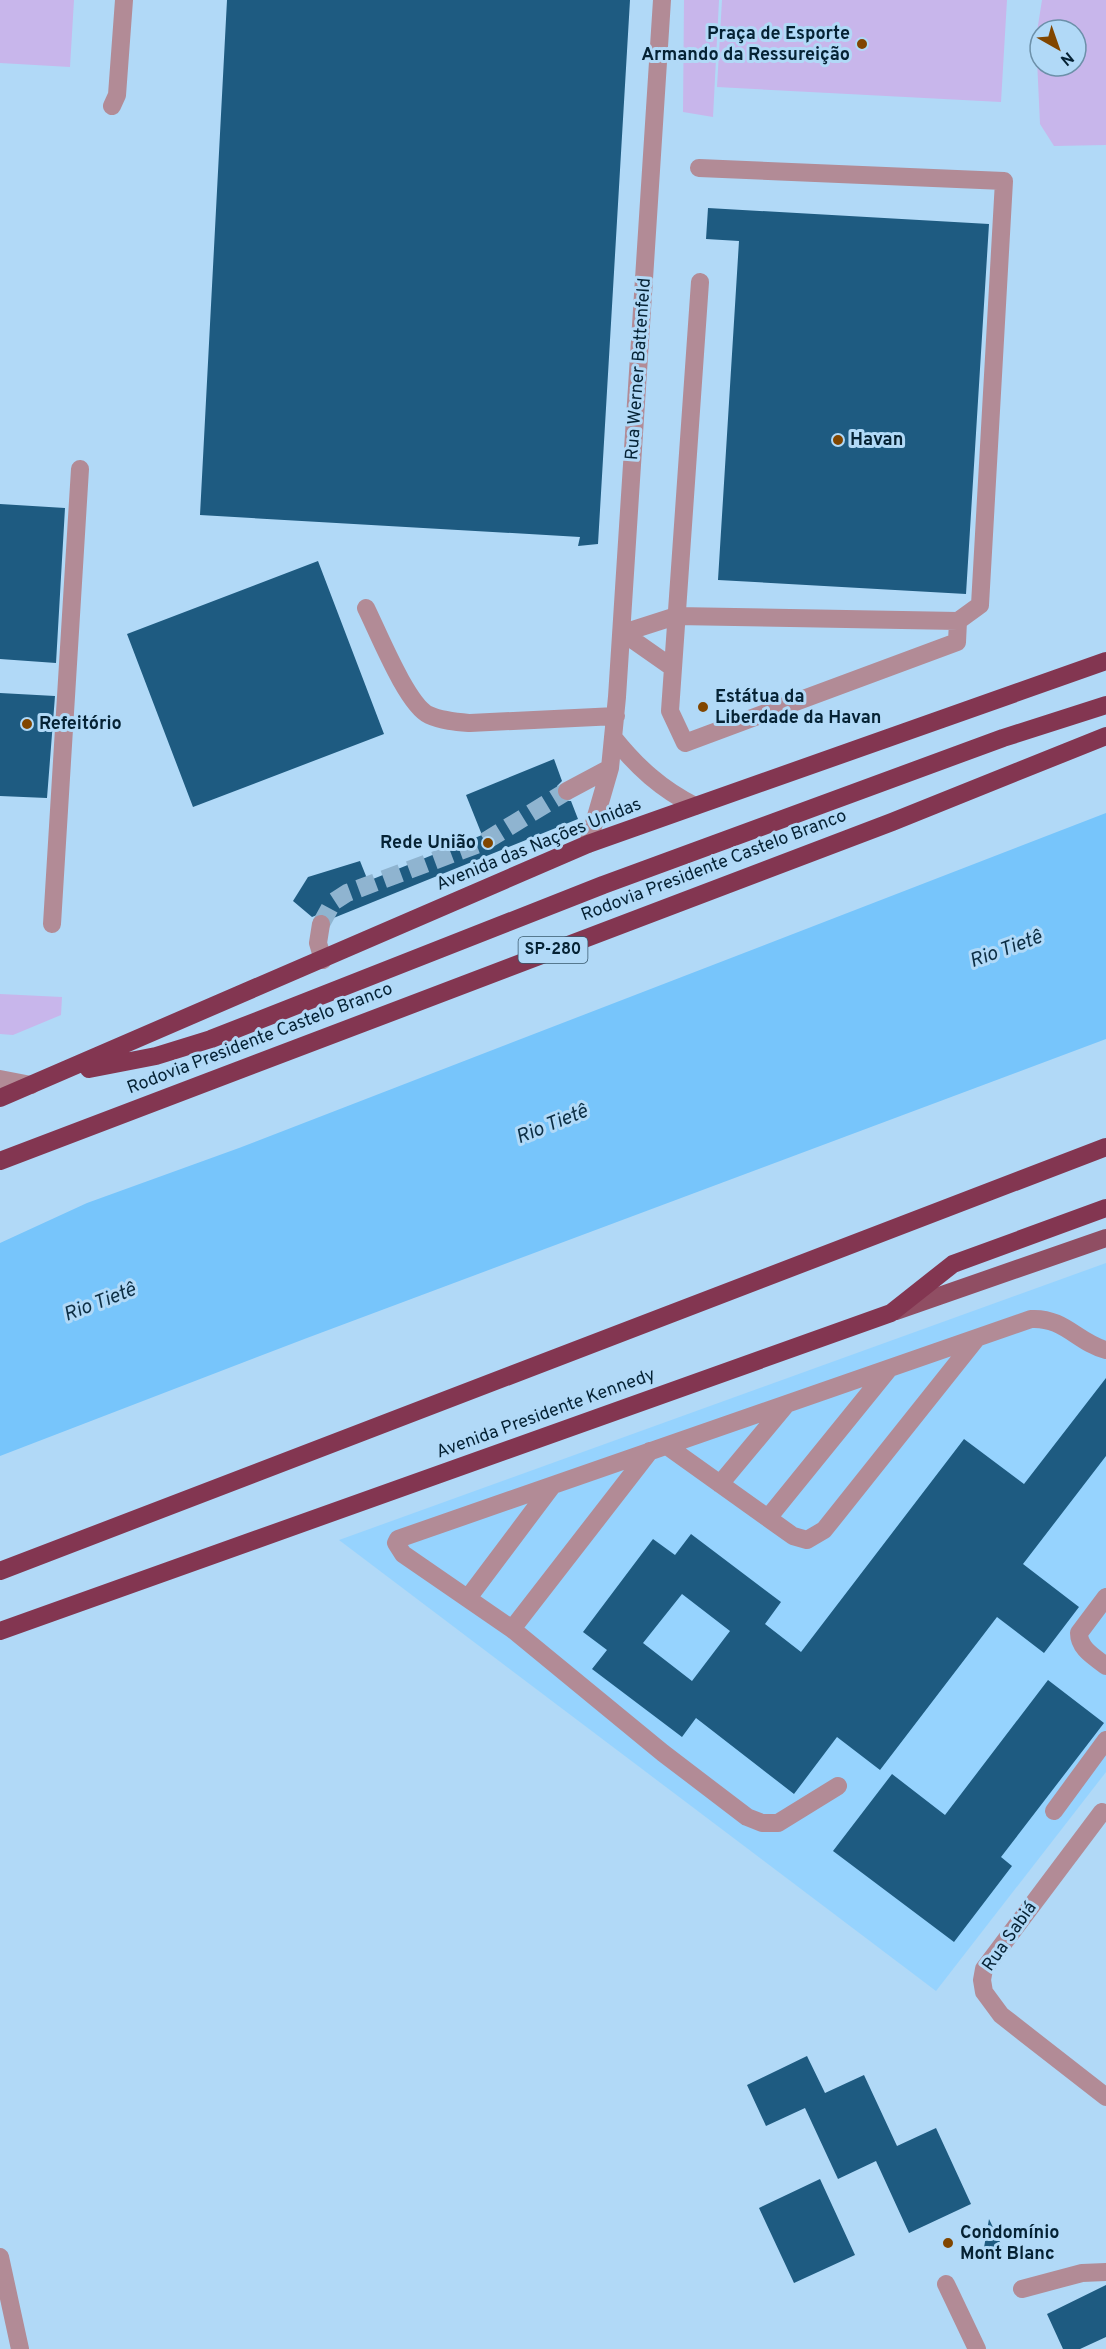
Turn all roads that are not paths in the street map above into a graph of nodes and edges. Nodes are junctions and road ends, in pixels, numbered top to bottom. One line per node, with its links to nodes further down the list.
1 (124, 0): 3 (street)
2 (662, 0): 10 (street, Rua Werner Battenfeld)
3 (112, 105)
4 (699, 168): 9 (street)
5 (700, 282): 8 (street)
6 (80, 469): 21 (street)
7 (366, 608): 14 (street)
8 (676, 616): 9 (street); 10 (street); 12 (street)
9 (958, 621): 12 (street)
10 (622, 633): 12 (street); 14 (street, Rua Werner Battenfeld)
11 (1106, 661): 19 (highway, Avenida das Nações Unidas)
12 (673, 668)
13 (1106, 705): 24 (highway)
14 (616, 716): 16 (street, Rua Werner Battenfeld)
15 (1106, 736): 29 (highway, Rodovia Presidente Castelo Branco / SP-280)
16 (614, 737): 17 (street, Rua Werner Battenfeld); 19 (street)
17 (610, 768): 18 (street); 20 (street, Rua Werner Battenfeld)
18 (567, 791)
19 (695, 806): 20 (highway, Avenida das Nações Unidas)
20 (588, 844): 23 (highway, Avenida das Nações Unidas)
21 (52, 924)
22 (321, 924): 23 (street)
23 (323, 960): 24 (highway, Avenida das Nações Unidas)
24 (53, 1077): 26 (highway, Avenida das Nações Unidas)
25 (0, 1079): 26 (street)
26 (31, 1085): 27 (highway, Avenida das Nações Unidas)
27 (0, 1098)
28 (1106, 1147): 41 (highway)
29 (0, 1161)
30 (1106, 1208): 32 (highway)
31 (1106, 1238): 32 (main road, Avenida Presidente Kennedy)
32 (891, 1313): 45 (highway, Avenida Presidente Kennedy)
33 (977, 1338): 34 (street); 35 (street); 40 (street)
34 (1106, 1350)
35 (889, 1368): 36 (street); 40 (street)
36 (785, 1406): 37 (street); 38 (street)
37 (658, 1448): 38 (street); 39 (street); 44 (street)
38 (720, 1484): 40 (street)
39 (552, 1486): 43 (street); 43 (street)
40 (768, 1518)
41 (0, 1571)
42 (1106, 1597): 46 (street)
43 (468, 1598): 44 (street)
44 (512, 1629): 48 (street)
45 (0, 1631)
46 (1106, 1666)
47 (1106, 1740): 49 (street)
48 (838, 1786)
49 (1054, 1811)
50 (1102, 1812): 51 (street, Rua Sabiá)
51 (1106, 2097)
52 (0, 2257): 56 (street)
53 (1106, 2272): 55 (street)
54 (946, 2284): 57 (street)
55 (1022, 2289)
56 (20, 2349)
57 (977, 2349)

